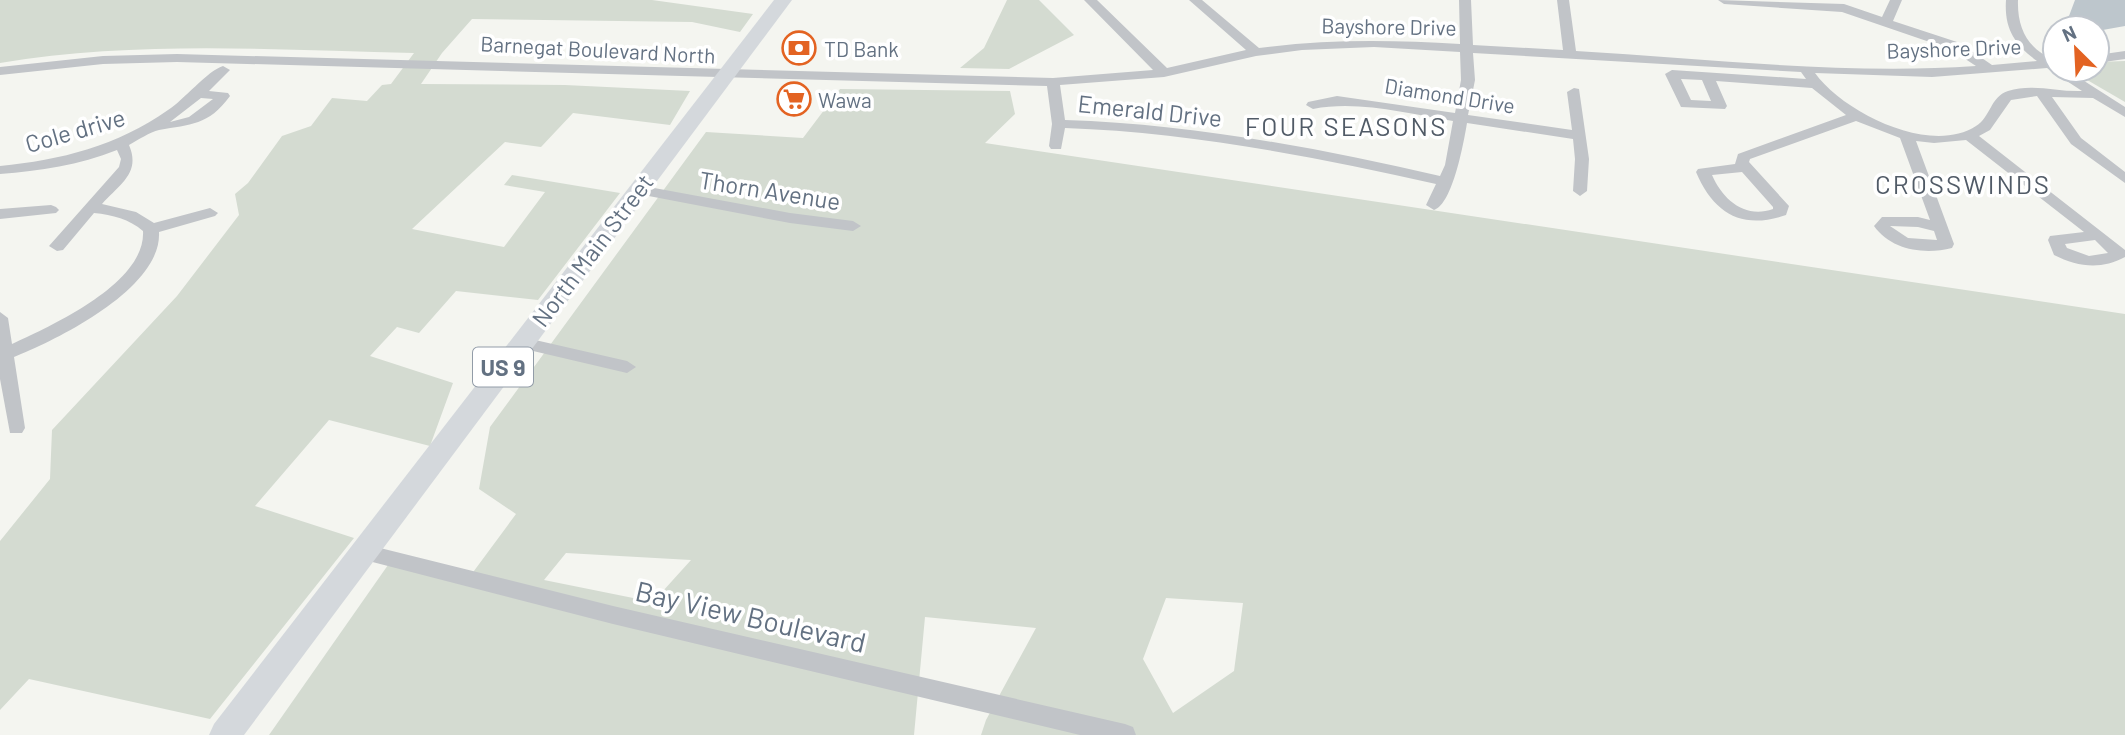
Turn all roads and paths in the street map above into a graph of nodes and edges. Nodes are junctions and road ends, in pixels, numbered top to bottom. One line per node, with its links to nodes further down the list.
1 (783, 0): 20 (highway, North Main Street / US 9)
2 (1090, 0): 19 (street)
3 (1195, 0): 11 (street)
4 (1465, 0): 10 (street)
5 (1563, 0): 12 (street)
6 (1724, 0): 9 (street)
7 (1896, 0): 9 (street)
8 (2012, 0): 13 (street)
9 (1887, 21): 17 (street)
10 (1465, 48): 11 (street, Bayshore Drive); 12 (street, Bayshore Drive); 33 (street)
11 (1256, 52): 19 (street, Bayshore Drive)
12 (1570, 54): 15 (street, Bayshore Drive)
13 (2041, 55)
14 (2041, 67): 17 (street, Bayshore Drive)
15 (1805, 69): 17 (street, Bayshore Drive); 24 (street)
16 (223, 70): 20 (street, Barnegat Boulevard North); 22 (street, Barnegat Boulevard North); 28 (street, Cole drive)
17 (1991, 70)
18 (0, 71): 20 (street, Barnegat Boulevard North)
19 (1164, 73): 23 (street, Bayshore Drive)
20 (725, 75): 23 (street, Bayshore Drive); 45 (highway, North Main Street / US 9)
21 (1707, 76): 24 (street)
22 (0, 81)
23 (1053, 82): 34 (street)
24 (1813, 84): 32 (street)
25 (2079, 84): 29 (street)
26 (2040, 91): 29 (street); 37 (street); 43 (street)
27 (1574, 92): 38 (street)
28 (201, 94): 35 (street, Cole drive); 35 (street)
29 (2093, 94): 31 (street)
30 (1313, 105): 33 (street, Diamond Drive)
31 (2125, 113)
32 (1855, 117): 36 (street); 41 (street)
33 (1461, 119): 38 (street, Diamond Drive); 44 (street)
34 (1059, 124): 40 (street); 44 (street, Emerald Drive)
35 (158, 126): 39 (street, Cole drive)
36 (1906, 134): 37 (street); 53 (street)
37 (1969, 135): 55 (street)
38 (1580, 136): 46 (street)
39 (122, 144): 42 (street, Cole drive); 48 (street)
40 (1056, 146)
41 (1745, 166): 41 (street)
42 (0, 170)
43 (2125, 179)
44 (1443, 181): 47 (street)
45 (638, 190): 52 (street, Thorn Avenue); 58 (highway, North Main Street / US 9)
46 (1580, 191)
47 (1434, 205)
48 (91, 208): 54 (street); 56 (street)
49 (51, 210): 51 (street)
50 (210, 213): 54 (street)
51 (0, 214)
52 (853, 226)
53 (1940, 228)
54 (151, 229): 59 (street)
55 (2098, 235)
56 (57, 246)
57 (0, 318): 59 (street)
58 (522, 343): 60 (street); 62 (highway, North Main Street / US 9)
59 (2, 355): 61 (street)
60 (627, 367)
61 (16, 428)
62 (364, 552): 63 (highway, North Main Street / US 9); 64 (street, Bay View Boulevard)
63 (225, 735)
64 (1125, 735)

